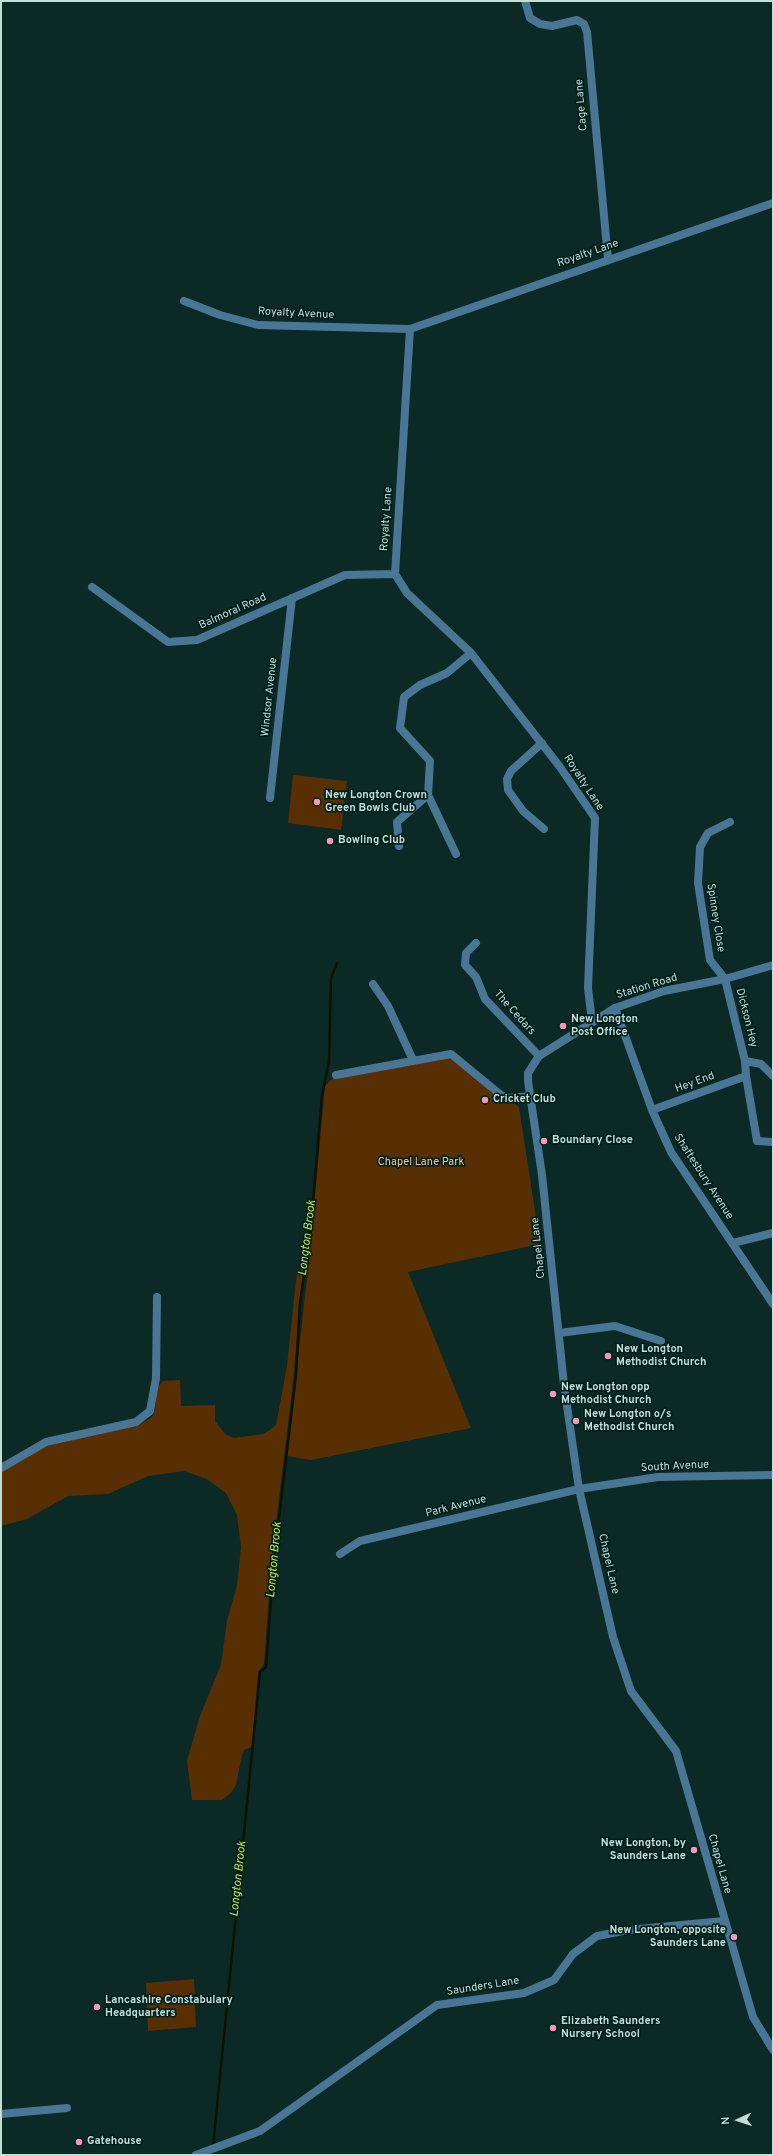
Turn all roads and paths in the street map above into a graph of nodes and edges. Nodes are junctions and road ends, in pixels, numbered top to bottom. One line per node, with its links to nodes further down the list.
1 (525, 1): 3 (street, Cage Lane)
2 (773, 203): 3 (street, Royalty Lane)
3 (608, 259): 5 (street, Royalty Lane)
4 (184, 301): 5 (street, Royalty Avenue)
5 (410, 329): 6 (street, Royalty Lane)
6 (395, 574): 8 (street, Balmoral Road); 9 (street, Royalty Lane)
7 (92, 587): 8 (street, Balmoral Road)
8 (292, 598): 12 (street, Windsor Avenue)
9 (471, 653): 10 (street, Royalty Lane); 11 (street)
10 (542, 743): 14 (street); 22 (street, Royalty Lane)
11 (428, 795): 15 (street); 16 (street)
12 (270, 798)
13 (730, 822): 19 (street, Spinney Close)
14 (544, 829)
15 (399, 846)
16 (456, 854)
17 (476, 943): 23 (street, The Cedars)
18 (773, 965): 19 (street, Station Road)
19 (725, 979): 21 (street, Station Road); 25 (street, Dickson Hey)
20 (373, 984): 24 (street)
21 (615, 1008): 22 (street, Station Road); 30 (street, Shaftesbury Avenue)
22 (592, 1022): 23 (street, Station Road)
23 (539, 1056): 29 (street, Chapel Lane)
24 (413, 1060): 26 (street); 29 (street)
25 (745, 1061): 27 (street, Dickson Hey); 28 (street, Dickson Hey)
26 (336, 1075)
27 (746, 1076): 30 (street, Hey End); 31 (street, Dickson Hey)
28 (773, 1076)
29 (530, 1096): 36 (street, Chapel Lane)
30 (652, 1110): 33 (street, Shaftesbury Avenue)
31 (773, 1142)
32 (773, 1233): 33 (street)
33 (733, 1243): 35 (street, Shaftesbury Avenue)
34 (157, 1297): 38 (street)
35 (773, 1304)
36 (559, 1333): 37 (street); 40 (street, Chapel Lane)
37 (661, 1341)
38 (1, 1468)
39 (773, 1475): 40 (street, South Avenue)
40 (579, 1489): 41 (street, Park Avenue); 42 (street, Chapel Lane)
41 (340, 1554)
42 (724, 1921): 43 (street, Chapel Lane); 46 (street, Saunders Lane)
43 (773, 2050)
44 (67, 2108): 45 (street)
45 (1, 2114)
46 (196, 2155)

